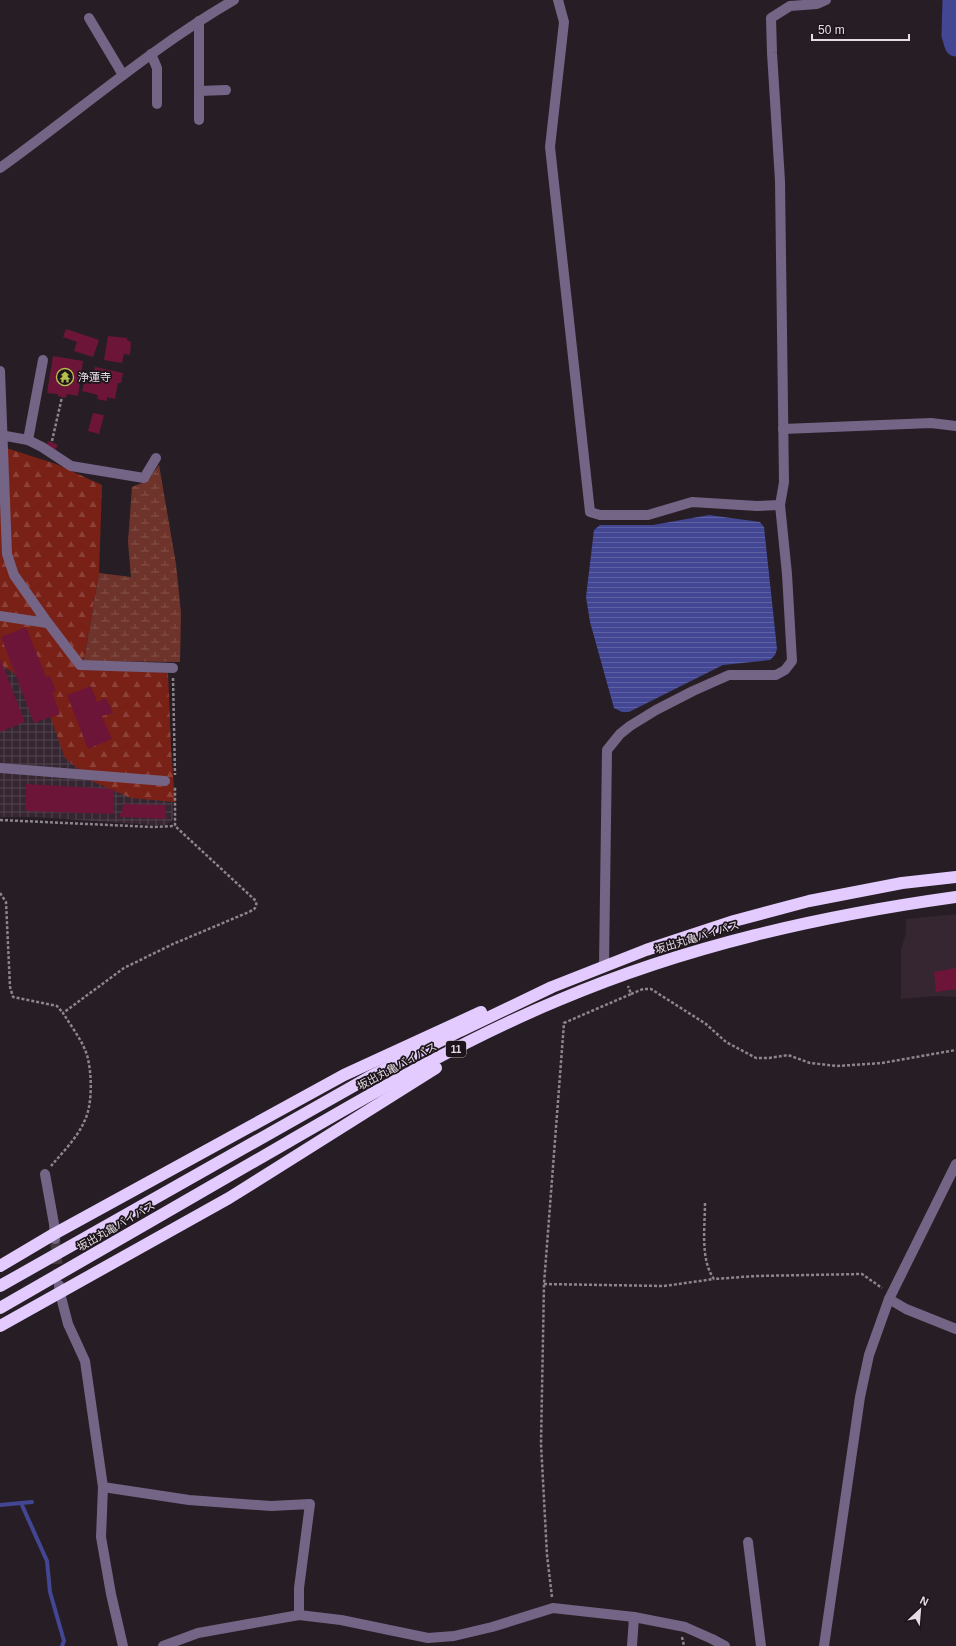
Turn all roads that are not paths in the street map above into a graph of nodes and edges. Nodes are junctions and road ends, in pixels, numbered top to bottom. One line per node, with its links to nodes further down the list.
1 (234, 0): 5 (street)
2 (558, 0): 20 (street)
3 (826, 0): 16 (street)
4 (90, 18): 7 (street)
5 (198, 21): 6 (street); 9 (street)
6 (151, 54): 7 (street); 10 (street)
7 (123, 75): 12 (street)
8 (226, 90): 9 (street)
9 (199, 91): 11 (street)
10 (157, 104)
11 (199, 120)
12 (0, 168)
13 (43, 360): 18 (street)
14 (0, 371): 17 (street)
15 (956, 426): 16 (street)
16 (783, 429): 20 (street)
17 (1, 436): 18 (street); 22 (street)
18 (28, 440): 19 (street)
19 (156, 458)
20 (780, 505): 28 (street)
21 (0, 616): 22 (street)
22 (47, 623): 23 (street)
23 (172, 668)
24 (0, 768): 25 (street)
25 (165, 781)
26 (956, 877): 28 (highway, 坂出丸亀バイパス / 11)
27 (956, 897): 30 (highway, 坂出丸亀バイパス / 11)
28 (604, 966): 29 (highway, 坂出丸亀バイパス / 11)
29 (552, 987): 33 (highway); 35 (highway, 坂出丸亀バイパス / 11)
30 (494, 1030): 36 (highway); 38 (highway, 坂出丸亀バイパス / 11)
31 (956, 1164): 37 (street)
32 (45, 1174): 33 (street)
33 (54, 1237): 34 (highway)
34 (0, 1266)
35 (0, 1286)
36 (60, 1289): 39 (highway); 41 (street)
37 (889, 1298): 40 (street); 50 (street)
38 (0, 1308)
39 (0, 1326)
40 (956, 1329)
41 (103, 1487): 43 (street); 45 (street)
42 (748, 1542): 49 (street)
43 (299, 1615): 44 (street); 46 (street)
44 (634, 1617): 47 (street); 48 (street)
45 (123, 1646)
46 (163, 1646)
47 (632, 1646)
48 (725, 1646)
49 (761, 1646)
50 (824, 1646)

